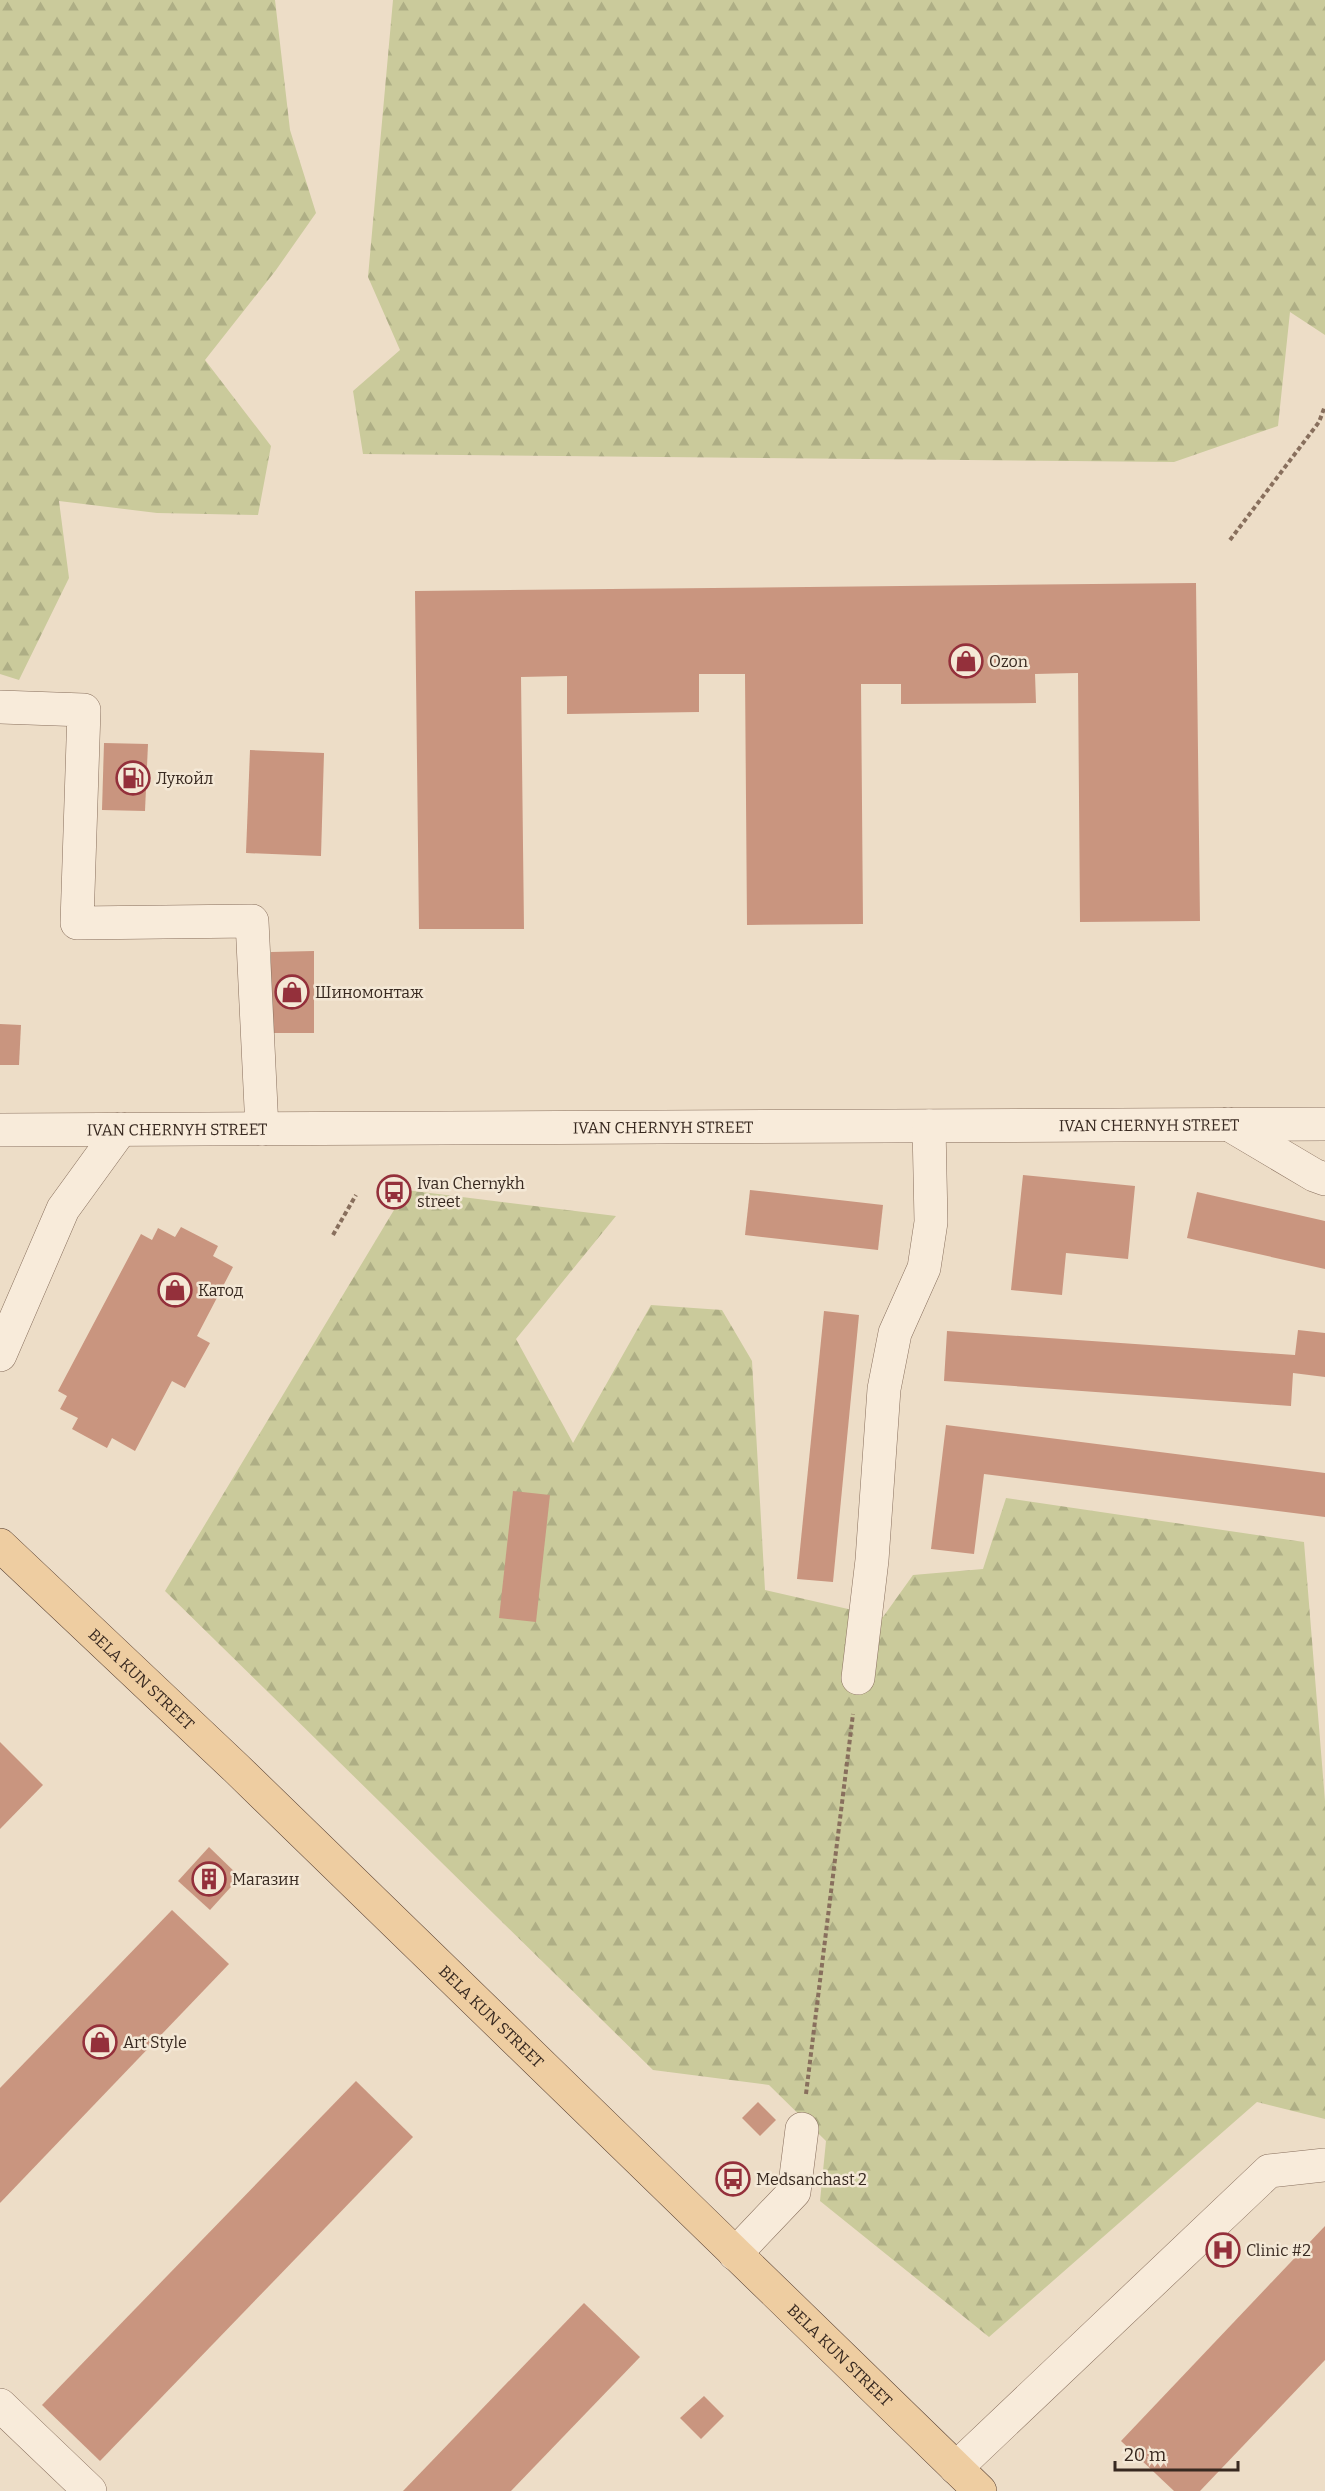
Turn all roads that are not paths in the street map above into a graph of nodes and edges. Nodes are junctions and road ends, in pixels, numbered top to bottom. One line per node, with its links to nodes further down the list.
1 (0, 706): 6 (street)
2 (1228, 1124): 3 (street, IVAN CHERNYH STREET); 4 (street, IVAN CHERNYH STREET); 8 (street)
3 (1325, 1124)
4 (930, 1126): 6 (street, IVAN CHERNYH STREET); 11 (street)
5 (121, 1129): 6 (street, IVAN CHERNYH STREET); 7 (street, IVAN CHERNYH STREET); 9 (street)
6 (262, 1129)
7 (0, 1130)
8 (1325, 1179)
9 (0, 1355)
10 (0, 1545): 14 (main road, BELA KUN STREET)
11 (858, 1678)
12 (802, 2129): 14 (street)
13 (1325, 2165): 16 (street)
14 (735, 2254): 16 (main road, BELA KUN STREET)
15 (0, 2405): 17 (street)
16 (956, 2468): 18 (main road, BELA KUN STREET)
17 (90, 2491)
18 (981, 2491)

